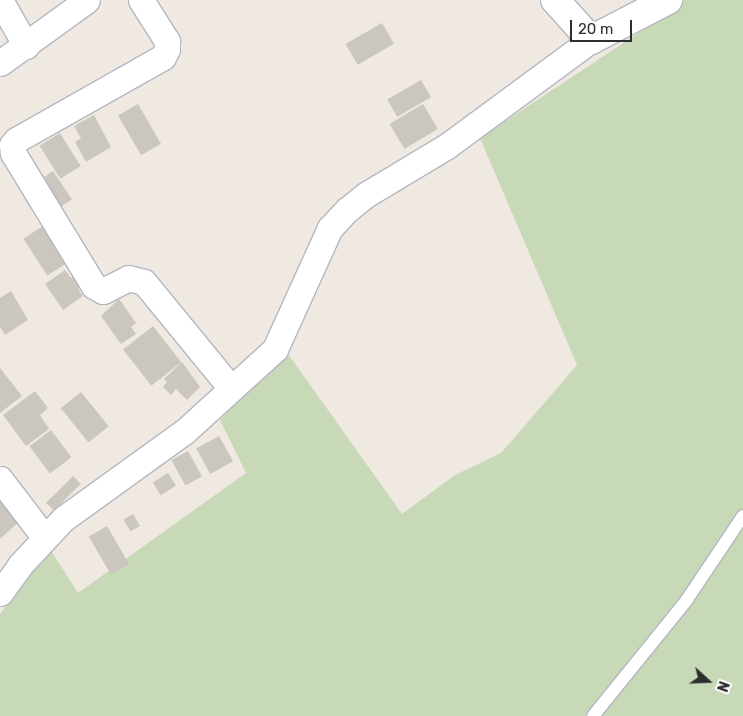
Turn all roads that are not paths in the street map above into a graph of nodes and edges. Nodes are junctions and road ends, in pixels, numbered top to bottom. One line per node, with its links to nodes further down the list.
1 (0, 0): 7 (street)
2 (88, 0): 7 (street)
3 (141, 0): 9 (street)
4 (555, 0): 6 (street)
5 (668, 0): 6 (street)
6 (591, 40): 9 (street)
7 (26, 46): 8 (street)
8 (0, 62)
9 (230, 387): 12 (street)
10 (0, 479): 12 (street)
11 (743, 516): 14 (lane)
12 (45, 538): 13 (street)
13 (0, 593)
14 (593, 716)

